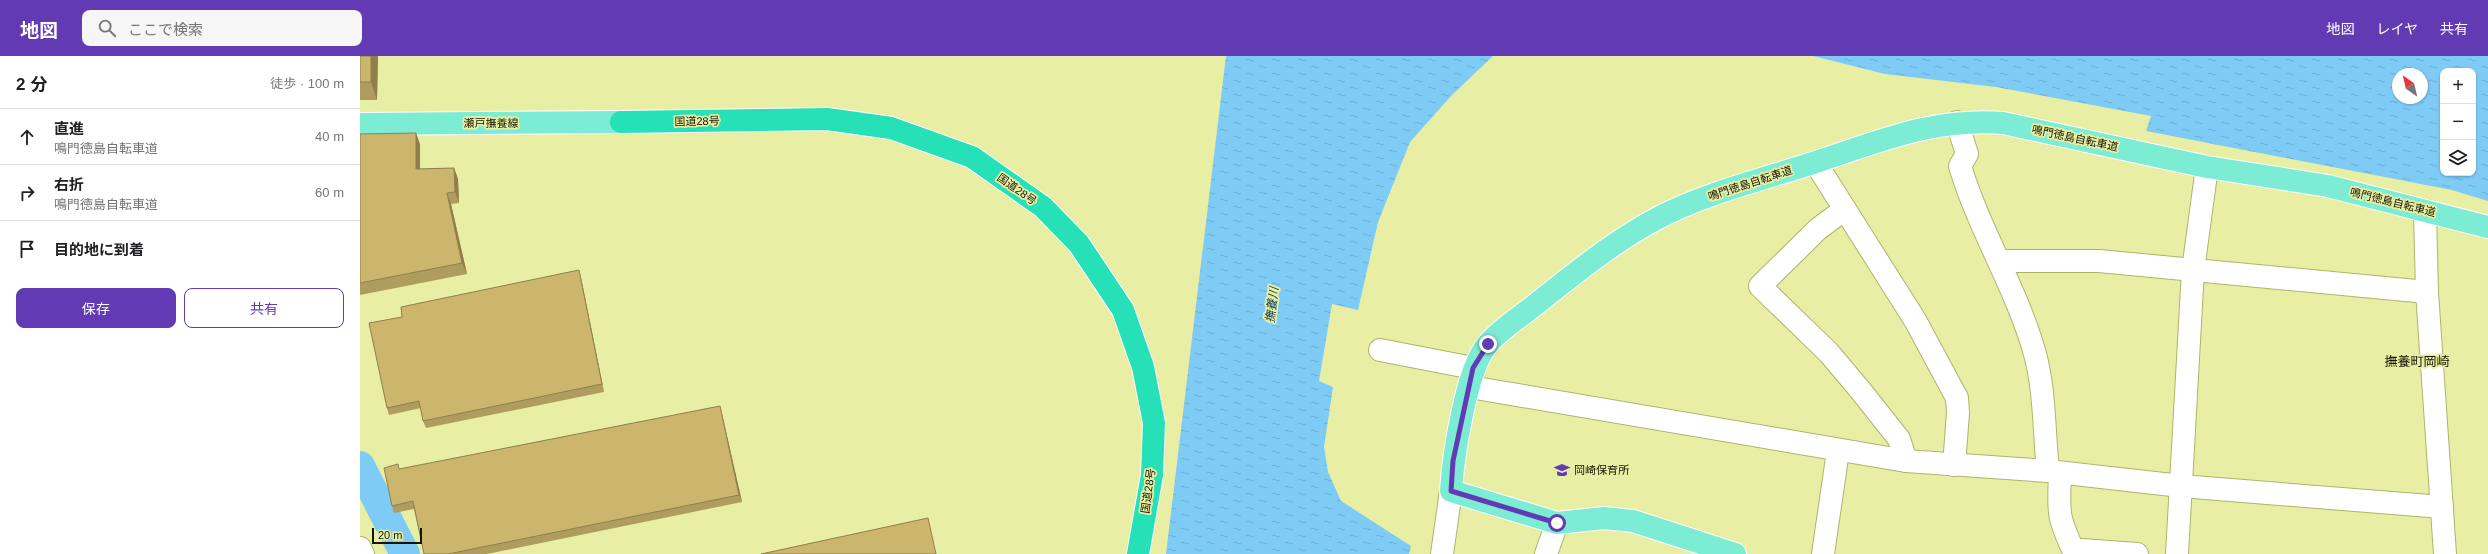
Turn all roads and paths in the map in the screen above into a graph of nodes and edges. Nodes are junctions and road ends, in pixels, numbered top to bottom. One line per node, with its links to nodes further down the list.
1 (621, 122): 3 (main road, 瀬戸撫養線); 24 (highway, 国道28号)
2 (1957, 122): 4 (main road, 鳴門徳島自転車道); 5 (main road, 鳴門徳島自転車道); 9 (street)
3 (360, 124)
4 (1815, 162): 6 (street); 13 (main road, 鳴門徳島自転車道)
5 (2207, 166): 7 (main road, 鳴門徳島自転車道); 10 (street)
6 (1845, 209): 15 (street); 16 (street)
7 (2425, 210): 8 (main road, 鳴門徳島自転車道); 11 (street)
8 (2488, 227)
9 (2000, 261): 10 (street); 17 (street)
10 (2193, 270): 11 (street); 18 (street)
11 (2427, 292): 20 (street)
12 (1380, 350): 13 (street)
13 (1472, 377): 14 (street); 19 (main road, 鳴門徳島自転車道)
14 (1838, 451): 15 (street); 28 (street)
15 (1906, 461): 16 (street)
16 (1954, 465): 17 (street)
17 (2054, 473): 18 (street); 29 (street)
18 (2181, 486): 20 (street); 31 (street)
19 (1451, 491): 21 (main road); 25 (street)
20 (2442, 507): 32 (street)
21 (1557, 523): 26 (street); 27 (main road)
22 (360, 548): 23 (street)
23 (363, 554)
24 (1138, 554)
25 (1442, 554)
26 (1546, 554)
27 (1736, 554)
28 (1823, 554)
29 (2076, 554): 30 (street)
30 (2137, 554)
31 (2177, 554)
32 (2445, 554)

